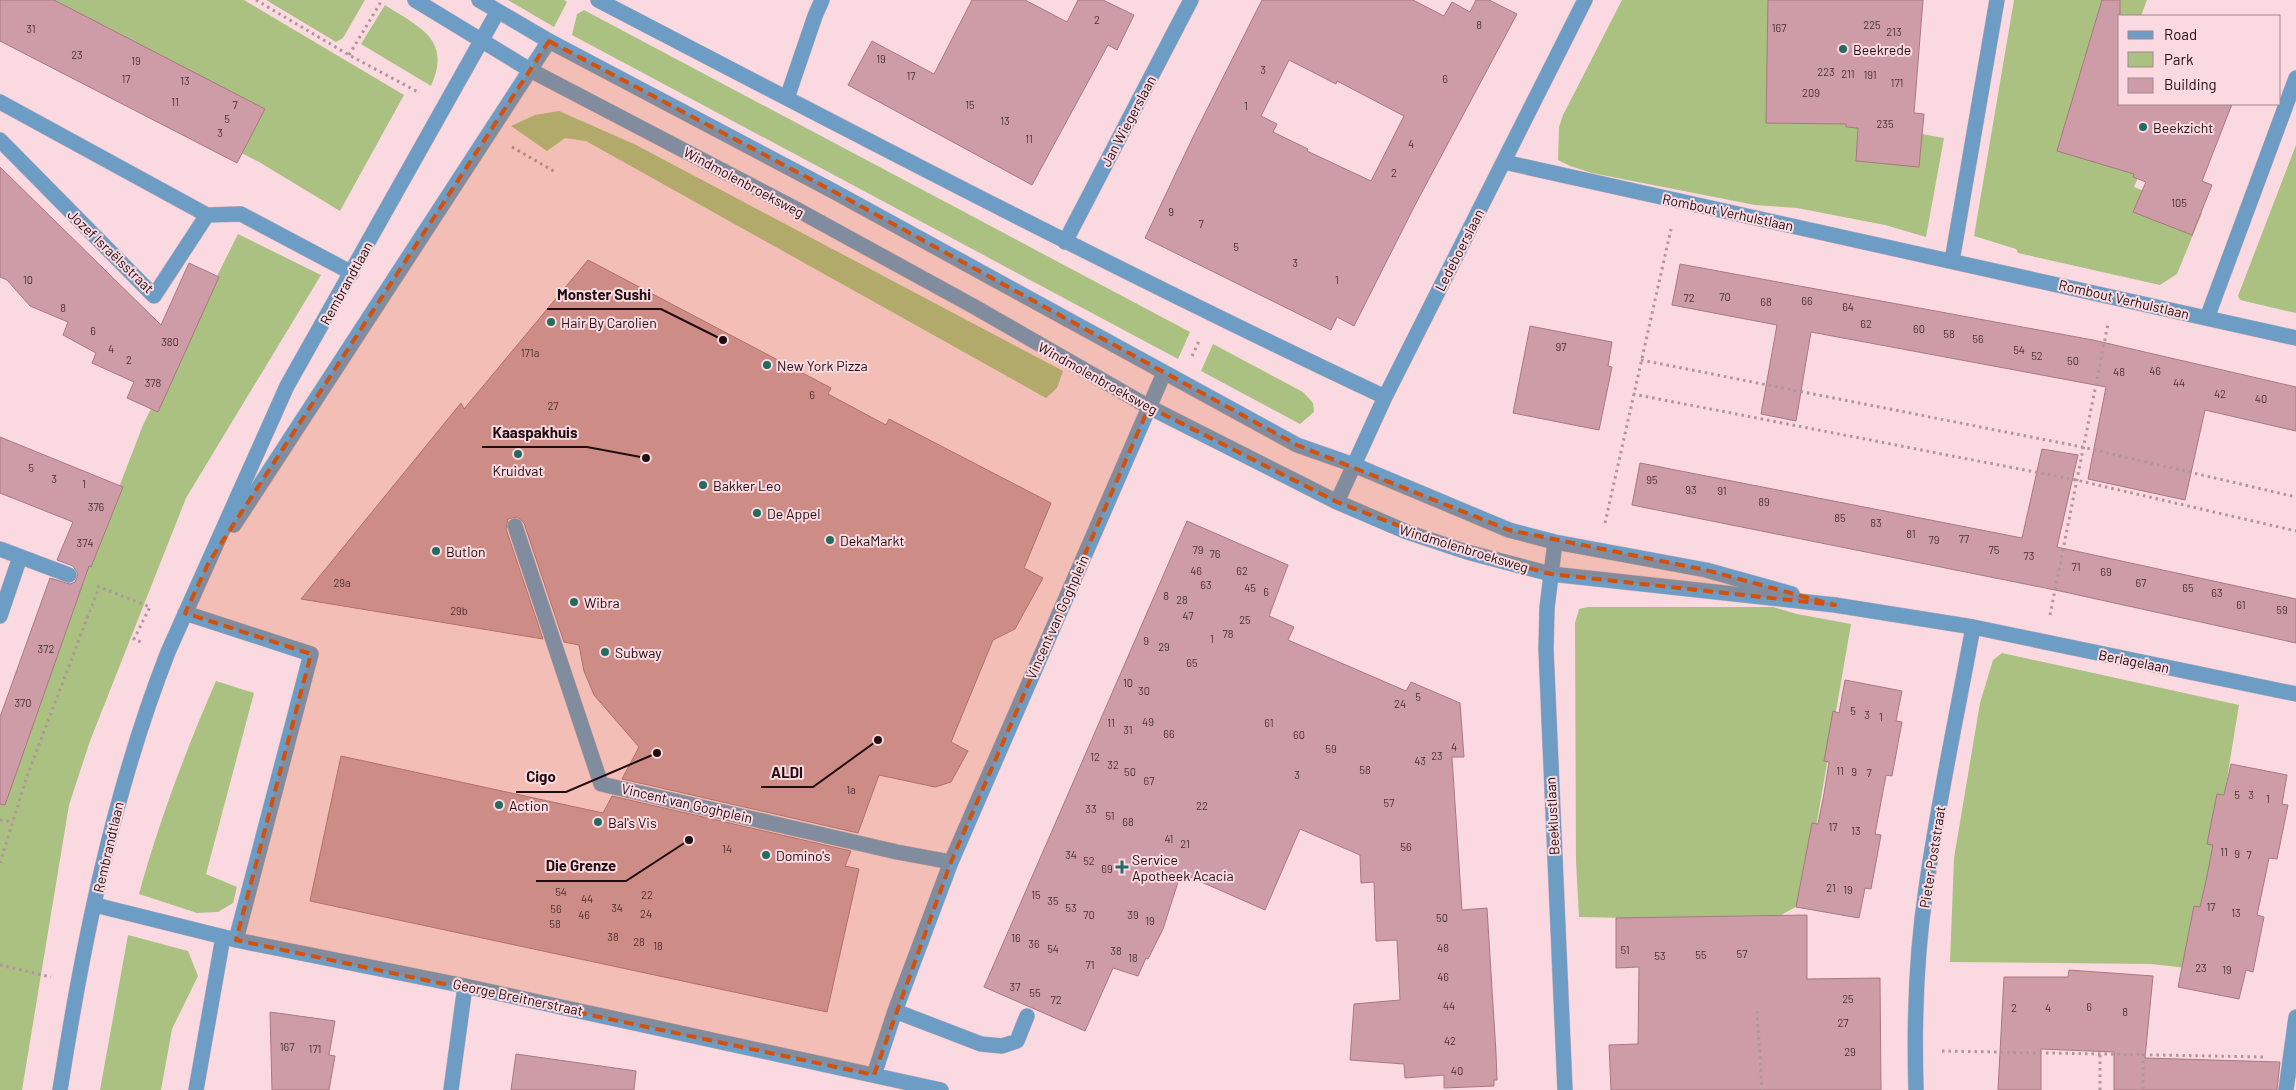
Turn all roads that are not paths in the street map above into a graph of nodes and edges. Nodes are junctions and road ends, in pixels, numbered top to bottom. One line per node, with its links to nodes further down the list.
1 (415, 0): 9 (street, Windmolenbroeksweg)
2 (479, 0): 8 (street, Windmolenbroeksweg)
3 (598, 0): 13 (street)
4 (822, 0): 13 (street)
5 (1191, 0): 18 (street, Jan Wiegerslaan)
6 (1585, 0): 16 (street, Ledeboerslaan)
7 (1997, 0): 19 (street)
8 (498, 11): 9 (street, Rembrandtlaan); 10 (street, Windmolenbroeksweg)
9 (480, 41): 11 (street, Windmolenbroeksweg); 20 (street, Rembrandtlaan)
10 (549, 42): 11 (street, Rembrandtlaan); 23 (street, Windmolenbroeksweg)
11 (530, 70): 25 (street, Windmolenbroeksweg); 32 (street, Rembrandtlaan)
12 (2296, 78): 21 (street, Rombout Verhulstlaan)
13 (788, 98): 18 (street)
14 (0, 102): 17 (street)
15 (0, 140): 17 (street, Jozef Israëlsstraat)
16 (1504, 162): 19 (street, Rombout Verhulstlaan); 24 (street, Ledeboerslaan)
17 (207, 215): 20 (street)
18 (1065, 242): 24 (street)
19 (1952, 261): 21 (street, Rombout Verhulstlaan)
20 (352, 273): 32 (street, Rembrandtlaan)
21 (2207, 318): 22 (street, Rombout Verhulstlaan)
22 (2296, 338)
23 (1164, 374): 25 (street, Vincent van Goghplein); 26 (street, Windmolenbroeksweg)
24 (1385, 397): 26 (street, Ledeboerslaan)
25 (1149, 407): 27 (street, Windmolenbroeksweg); 40 (street, Vincent van Goghplein)
26 (1354, 465): 27 (street, Ledeboerslaan); 29 (street, Windmolenbroeksweg)
27 (1337, 502): 33 (street, Windmolenbroeksweg)
28 (516, 526): 40 (street, Vincent van Goghplein)
29 (1555, 542): 33 (street, Beeklustlaan); 35 (street, Windmolenbroeksweg)
30 (0, 549): 31 (street)
31 (20, 557): 34 (street); 37 (street)
32 (210, 562): 36 (street, Rembrandtlaan)
33 (1551, 574): 35 (street, Windmolenbroeksweg); 52 (street, Beeklustlaan)
34 (69, 576)
35 (1835, 606): 38 (street, Windmolenbroeksweg)
36 (185, 613): 41 (street, Rembrandtlaan); 42 (street)
37 (0, 616)
38 (1973, 628): 39 (street, Berlagelaan); 53 (street, Pieter Poststraat)
39 (2296, 694)
40 (951, 862): 44 (street, Vincent van Goghplein)
41 (95, 905): 42 (street, George Breitnerstraat); 48 (street, Rembrandtlaan)
42 (230, 938): 43 (street, George Breitnerstraat); 49 (street)
43 (466, 986): 47 (street, George Breitnerstraat); 50 (street)
44 (894, 1011): 45 (street); 47 (street, Vincent van Goghplein)
45 (1027, 1016)
46 (2296, 1017): 54 (street)
47 (874, 1074): 51 (street, George Breitnerstraat)
48 (60, 1090)
49 (196, 1090)
50 (451, 1090)
51 (941, 1090)
52 (1565, 1090)
53 (1916, 1090)
54 (2286, 1090)

